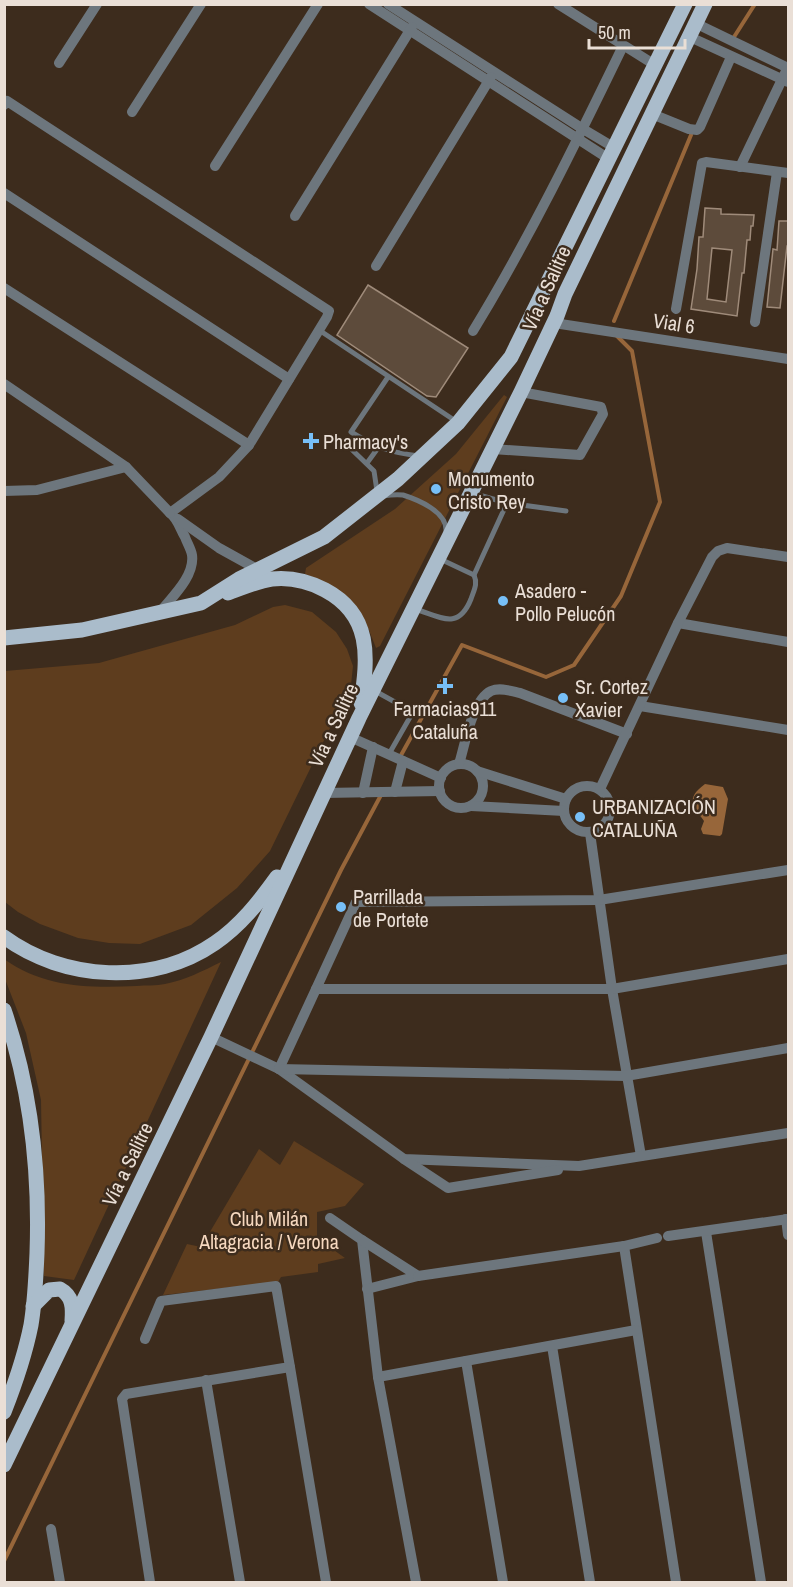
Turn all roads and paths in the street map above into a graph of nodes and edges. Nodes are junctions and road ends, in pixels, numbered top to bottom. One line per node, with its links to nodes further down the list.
1 (97, 4): 13 (street)
2 (201, 4): 19 (street)
3 (318, 4): 23 (street)
4 (369, 4): 9 (street)
5 (388, 4): 9 (street)
6 (558, 4): 11 (street)
7 (685, 4): 14 (main road, Vía a Salitre)
8 (705, 4): 10 (main road, Vía a Salitre)
9 (412, 26): 16 (street); 27 (street)
10 (693, 30): 12 (street); 15 (street); 20 (main road, Vía a Salitre)
11 (623, 46): 14 (street); 21 (street)
12 (731, 57): 17 (street); 20 (street)
13 (59, 63)
14 (656, 64): 22 (main road, Vía a Salitre)
15 (788, 67): 17 (street)
16 (491, 77): 21 (street); 28 (street)
17 (785, 81): 24 (street)
18 (5, 102): 33 (street)
19 (132, 112)
20 (652, 114): 32 (main road, Vía a Salitre)
21 (580, 134): 22 (street); 34 (street)
22 (612, 153): 40 (main road, Vía a Salitre)
23 (215, 166)
24 (740, 167): 25 (street); 30 (street)
25 (783, 172): 31 (street)
26 (4, 193): 37 (street)
27 (295, 216)
28 (376, 266)
29 (4, 288): 42 (street)
30 (676, 309)
31 (755, 322)
32 (554, 323): 35 (street, Vial 6); 39 (main road, Vía a Salitre)
33 (319, 330): 36 (lane); 37 (street)
34 (472, 331)
35 (789, 359)
36 (388, 377): 40 (lane); 43 (lane)
37 (289, 379): 42 (street)
38 (4, 384): 47 (street)
39 (521, 392): 44 (main road, Vía a Salitre); 44 (street)
40 (458, 423): 45 (main road, Vía a Salitre)
41 (344, 442): 46 (lane)
42 (249, 445): 53 (street)
43 (378, 448): 45 (lane); 46 (lane)
44 (492, 449): 49 (main road, Vía a Salitre)
45 (420, 456): 50 (main road, Vía a Salitre)
46 (367, 463): 50 (lane)
47 (126, 467): 48 (street); 53 (street)
48 (4, 491)
49 (470, 493): 51 (lane); 54 (main road, Vía a Salitre)
50 (373, 498): 54 (lane); 56 (main road, Vía a Salitre)
51 (507, 504): 52 (lane); 57 (lane)
52 (566, 511)
53 (173, 515): 56 (street); 60 (street)
54 (441, 552): 57 (lane); 59 (main road, Vía a Salitre)
55 (789, 557): 61 (street)
56 (257, 569): 58 (main road, Vía a Salitre)
57 (474, 575): 59 (lane)
58 (201, 603): 60 (main road, Vía a Salitre); 66 (main road)
59 (413, 608): 64 (main road, Vía a Salitre)
60 (160, 613): 62 (main road, Vía a Salitre)
61 (678, 623): 63 (street); 65 (street)
62 (4, 638)
63 (789, 642)
64 (373, 690): 66 (main road, Vía a Salitre); 71 (lane)
65 (640, 706): 67 (street); 68 (street)
66 (359, 718): 69 (main road, Vía a Salitre)
67 (789, 730)
68 (627, 734): 73 (street); 76 (street)
69 (350, 737): 70 (street); 80 (main road, Vía a Salitre)
70 (373, 747): 71 (street); 79 (street)
71 (389, 754): 72 (street)
72 (403, 761): 75 (street); 77 (street)
73 (459, 764): 74 (street); 75 (street)
74 (477, 771): 81 (street); 82 (street)
75 (441, 778): 78 (street)
76 (600, 789): 81 (street); 84 (street)
77 (395, 792): 78 (street); 79 (street)
78 (440, 792): 82 (street)
79 (363, 793): 80 (street)
80 (324, 794): 85 (main road, Vía a Salitre)
81 (566, 800): 83 (street)
82 (471, 806): 83 (street)
83 (564, 811): 84 (street)
84 (590, 832): 87 (street)
85 (297, 847): 88 (main road); 93 (main road, Vía a Salitre)
86 (789, 870): 87 (street)
87 (599, 900): 90 (street); 91 (street)
88 (4, 937)
89 (789, 959): 91 (street)
90 (316, 989): 91 (street); 95 (street)
91 (612, 989): 96 (street)
92 (4, 1010): 111 (main road)
93 (211, 1037): 95 (street); 112 (main road, Vía a Salitre)
94 (789, 1048): 96 (street)
95 (279, 1069): 96 (street); 99 (street)
96 (626, 1076): 98 (street)
97 (789, 1133): 98 (street)
98 (641, 1156): 100 (street)
99 (404, 1159): 100 (street); 100 (street)
100 (579, 1166)
101 (330, 1218): 107 (street)
102 (787, 1219): 103 (street); 104 (street)
103 (706, 1232): 105 (street); 131 (street)
104 (789, 1235)
105 (669, 1236)
106 (657, 1238): 108 (street)
107 (362, 1240): 109 (street); 110 (street)
108 (624, 1246): 109 (street); 113 (street)
109 (418, 1276): 110 (street)
110 (367, 1289): 118 (street)
111 (33, 1306): 112 (main road); 120 (main road)
112 (72, 1328): 121 (main road, Vía a Salitre)
113 (636, 1330): 115 (street); 130 (street)
114 (145, 1339): 117 (street)
115 (552, 1346): 116 (street); 129 (street)
116 (466, 1361): 118 (street); 128 (street)
117 (290, 1367): 119 (street); 126 (street)
118 (378, 1377): 127 (street)
119 (206, 1380): 124 (street); 125 (street)
120 (4, 1412)
121 (4, 1465)
122 (51, 1529): 123 (street)
123 (60, 1582)
124 (150, 1582)
125 (240, 1582)
126 (326, 1582)
127 (416, 1582)
128 (503, 1582)
129 (590, 1582)
130 (676, 1582)
131 (762, 1582)

